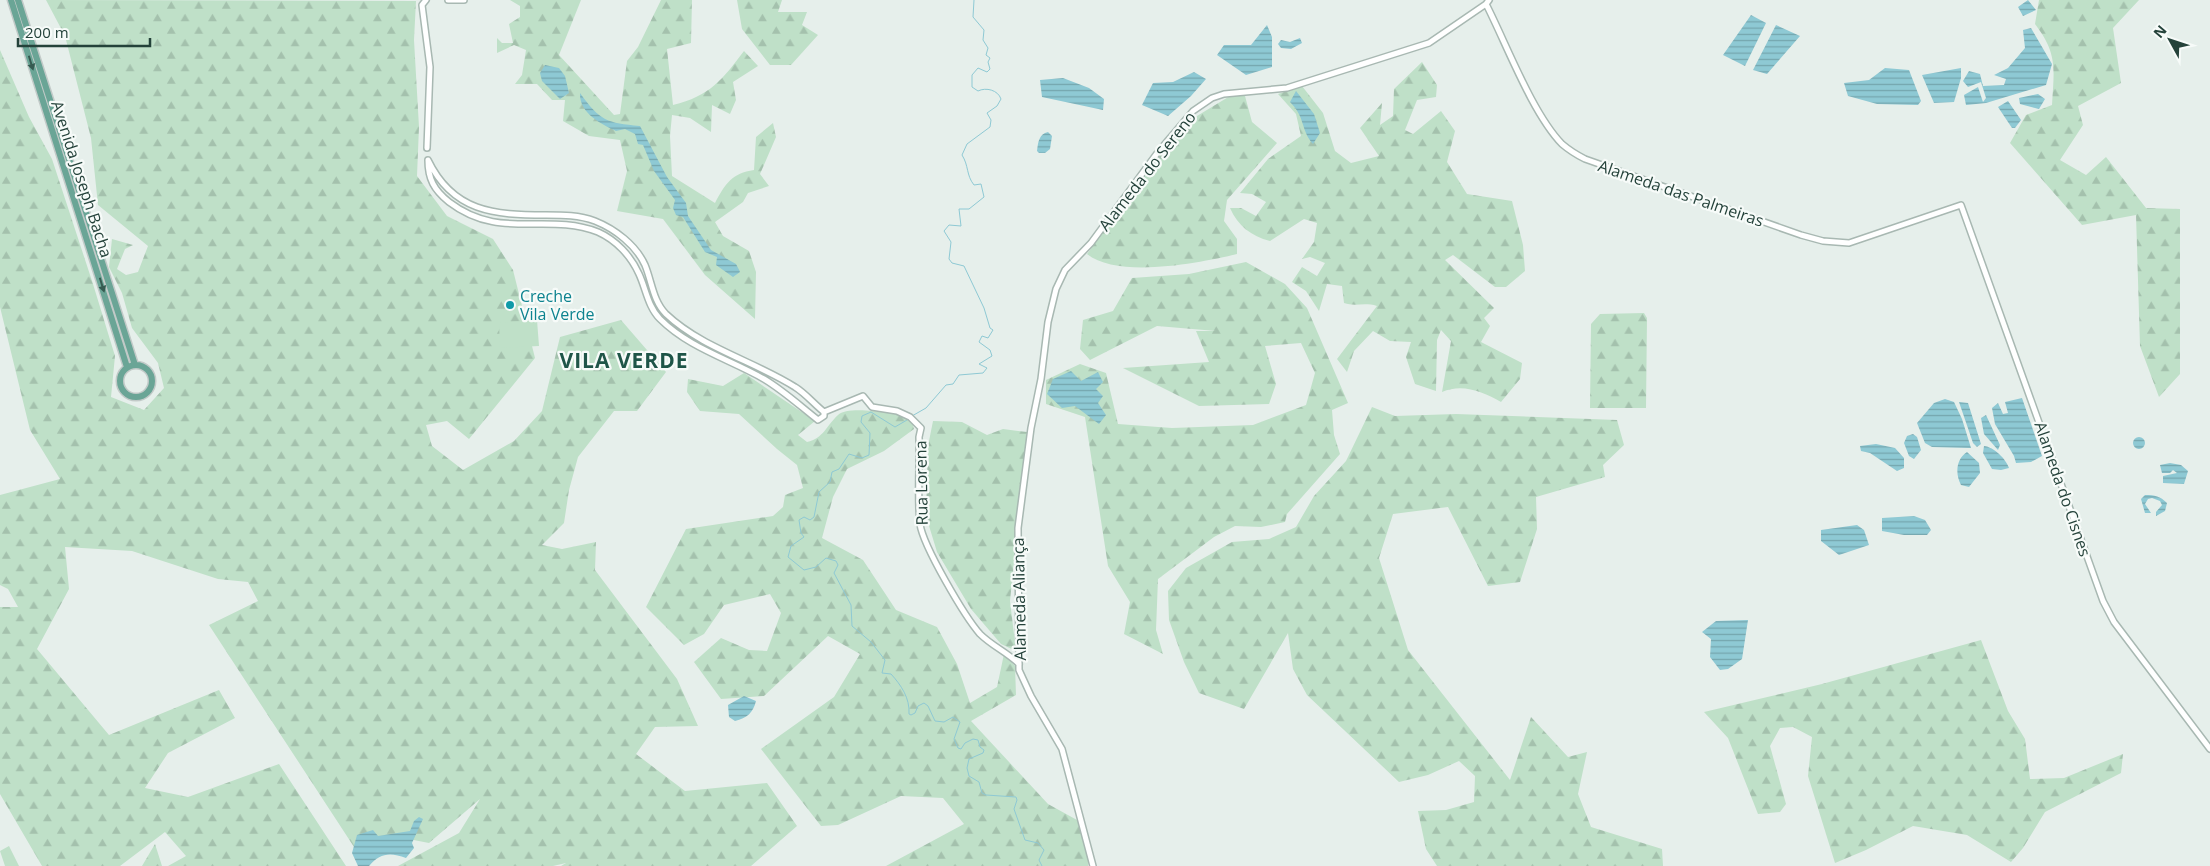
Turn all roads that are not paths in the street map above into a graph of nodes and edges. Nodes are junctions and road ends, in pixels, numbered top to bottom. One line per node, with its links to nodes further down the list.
1 (11, 0): 10 (main road, Avenida Joseph Bacha, one-way to 10)
2 (18, 0): 9 (main road, Avenida Joseph Bacha)
3 (426, 0): 7 (street)
4 (448, 0): 5 (street)
5 (464, 0)
6 (1487, 2): 8 (street, Alameda das Palmeiras); 12 (street, Alameda do Sereno)
7 (427, 148)
8 (1961, 205): 14 (street, Alameda do Cisnes)
9 (135, 365): 10 (main road); 10 (main road, Avenida Joseph Bacha)
10 (128, 367)
11 (824, 412): 11 (street); 13 (street, Rua Lorena)
12 (1018, 528): 13 (street, Alameda Aliança)
13 (1019, 664): 15 (street, Alameda Aliança)
14 (2210, 749)
15 (1093, 866)

